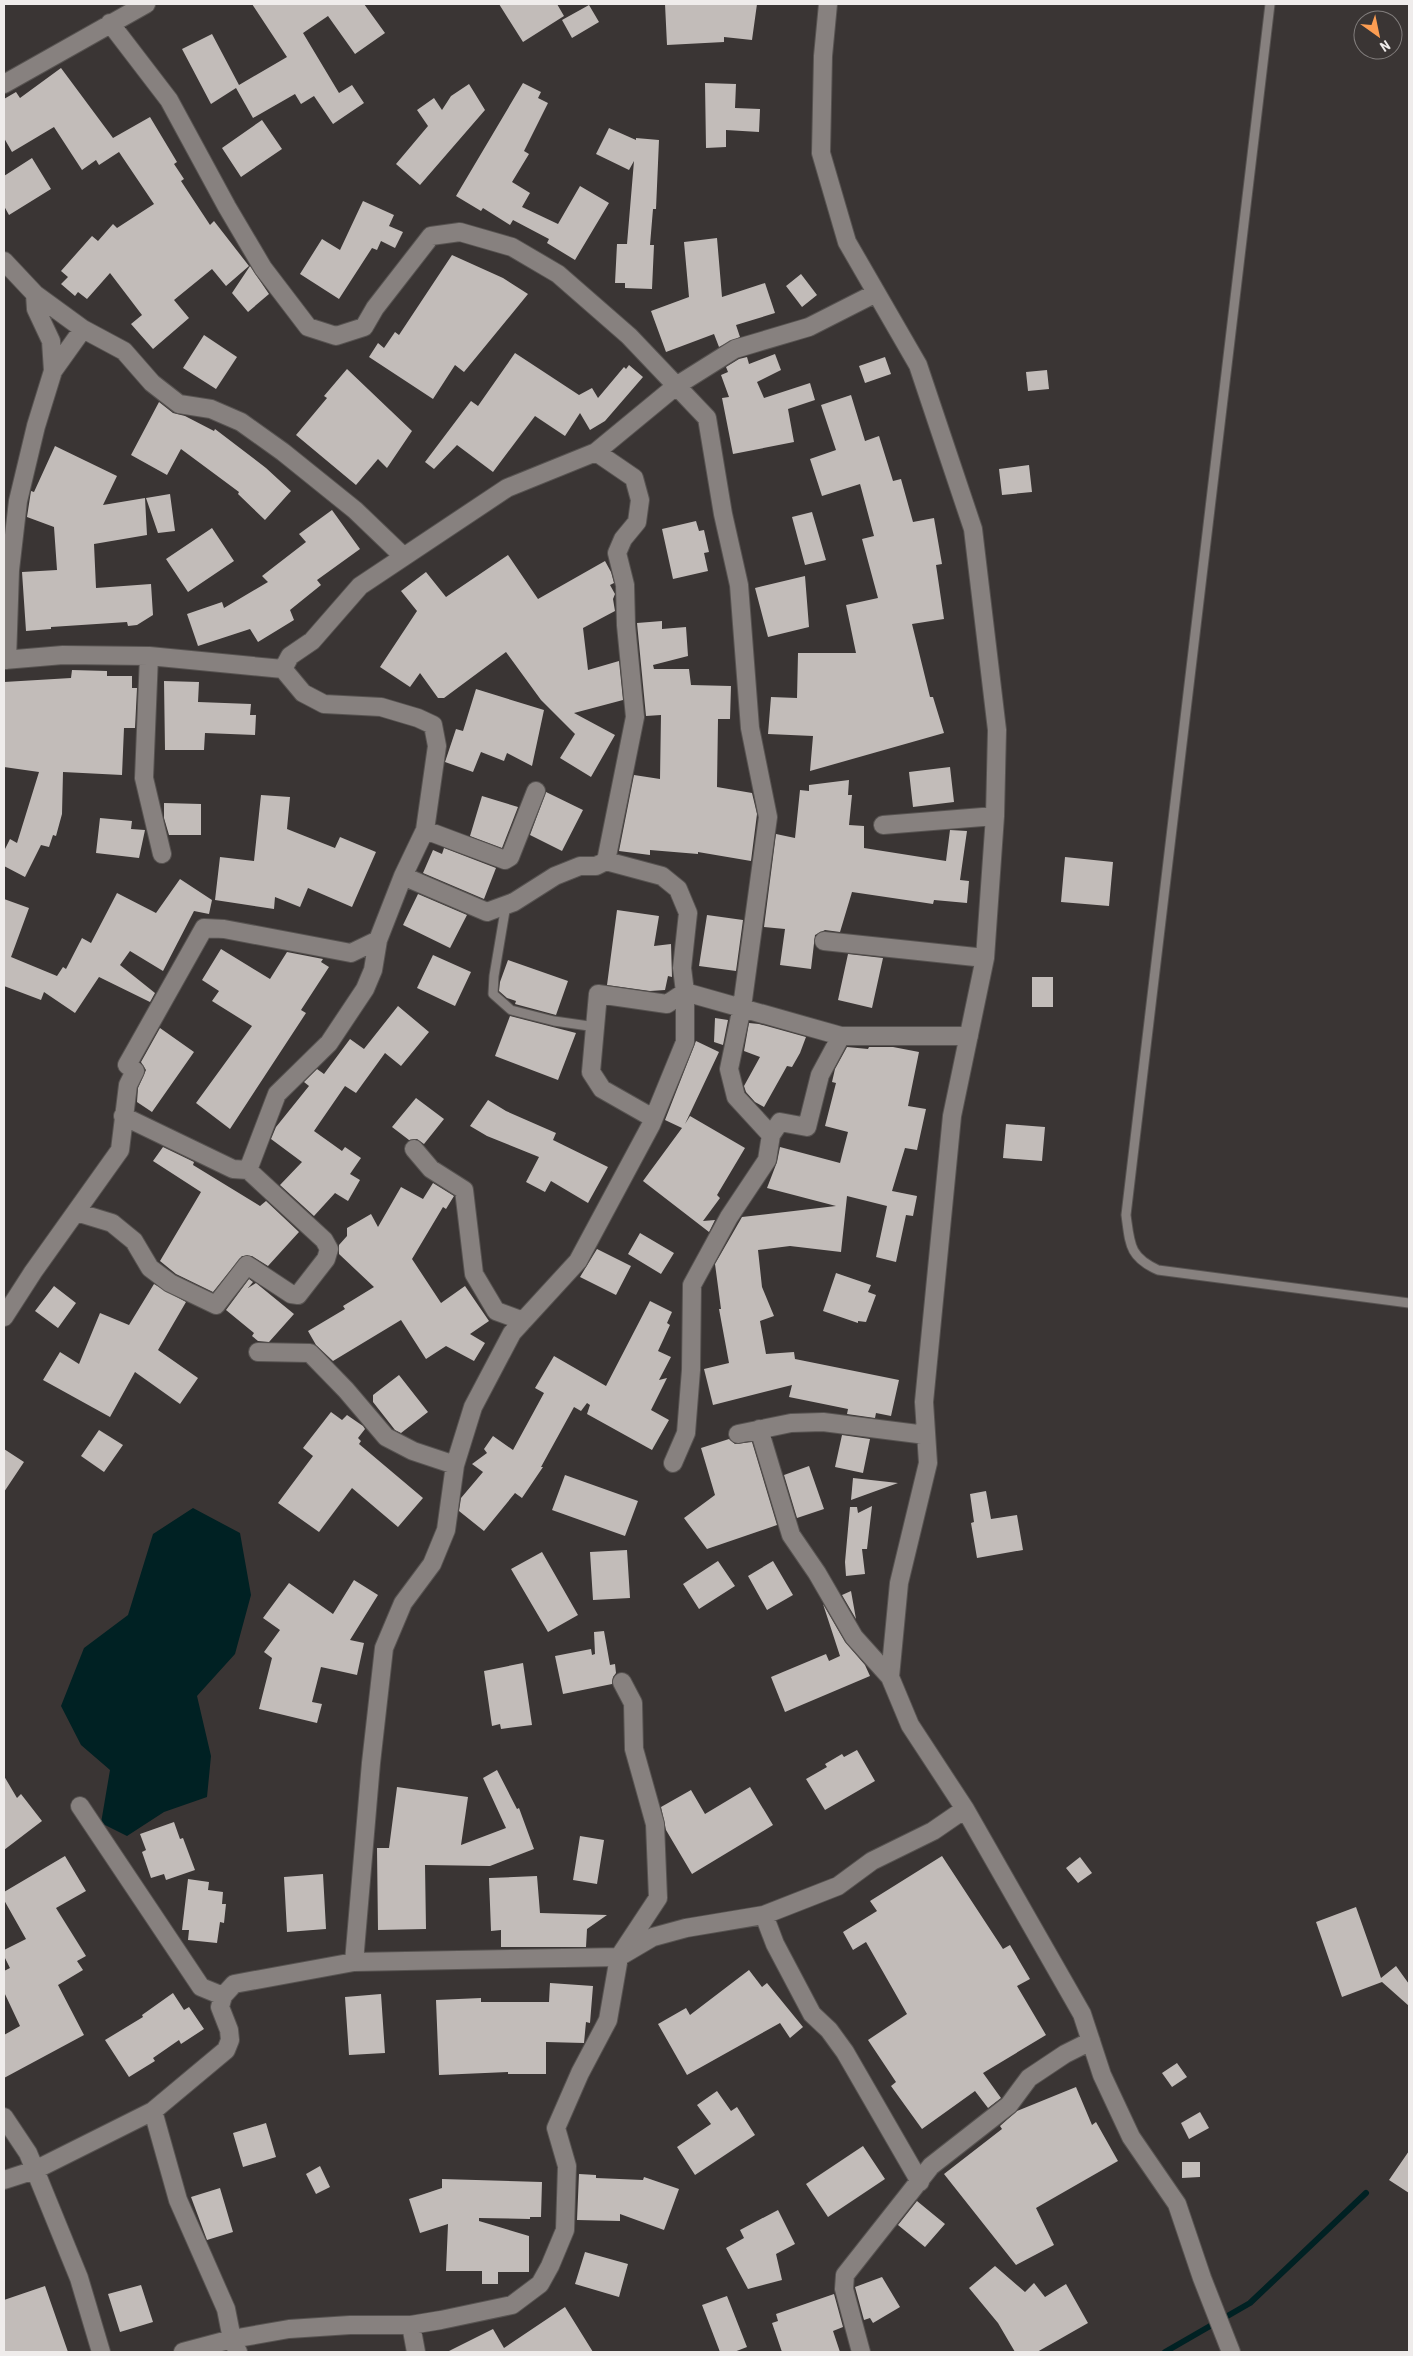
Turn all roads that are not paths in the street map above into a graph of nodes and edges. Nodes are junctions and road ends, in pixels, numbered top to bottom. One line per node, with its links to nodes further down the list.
1 (146, 4): 4 (street)
2 (828, 4): 7 (street)
3 (1270, 4): 39 (lane)
4 (110, 23): 5 (street); 11 (street)
5 (4, 84)
6 (4, 263): 8 (street)
7 (876, 293): 11 (street); 18 (street)
8 (34, 294): 9 (street); 10 (street)
9 (82, 329): 10 (street); 13 (street)
10 (53, 371): 15 (street)
11 (676, 386): 12 (street); 29 (street)
12 (596, 452): 13 (street); 22 (street)
13 (404, 556): 16 (street)
14 (149, 656): 15 (street); 16 (street); 21 (street)
15 (6, 660)
16 (283, 668): 20 (street)
17 (536, 791): 20 (street)
18 (995, 816): 19 (street); 27 (street)
19 (883, 825)
20 (425, 830): 23 (street)
21 (162, 854)
22 (606, 861): 24 (street); 28 (street)
23 (404, 876): 24 (street); 25 (street)
24 (506, 904): 30 (lane)
25 (378, 940): 33 (street); 37 (street)
26 (824, 941): 27 (street)
27 (985, 958): 32 (street)
28 (685, 992): 29 (street); 30 (street); 34 (street)
29 (742, 1007): 31 (street); 35 (street)
30 (596, 1027): 34 (street)
31 (841, 1036): 32 (street); 35 (street)
32 (969, 1036): 45 (street)
33 (123, 1116): 37 (street); 38 (street)
34 (653, 1118): 41 (street)
35 (771, 1135): 46 (street)
36 (414, 1149): 41 (street)
37 (248, 1170): 38 (street)
38 (76, 1212): 40 (street)
39 (1409, 1303)
40 (4, 1317)
41 (523, 1321): 47 (street)
42 (258, 1352): 47 (street)
43 (759, 1429): 44 (street); 45 (street); 48 (street)
44 (738, 1434)
45 (926, 1435): 48 (street)
46 (673, 1463)
47 (455, 1465): 54 (street)
48 (890, 1677): 51 (street)
49 (622, 1682): 53 (street)
50 (80, 1806): 55 (street)
51 (966, 1809): 52 (street); 56 (street)
52 (764, 1916): 53 (street); 61 (street)
53 (619, 1957): 54 (street); 62 (street)
54 (354, 1962): 55 (street)
55 (223, 1996): 57 (street)
56 (1091, 2041): 61 (street); 68 (street)
57 (153, 2111): 59 (street); 63 (street)
58 (4, 2117): 59 (street)
59 (35, 2170): 60 (street); 64 (street)
60 (4, 2180)
61 (920, 2182): 67 (street)
62 (411, 2325): 63 (street); 66 (street)
63 (235, 2345): 65 (street)
64 (101, 2352)
65 (183, 2352)
66 (416, 2352)
67 (862, 2352)
68 (1231, 2352)

